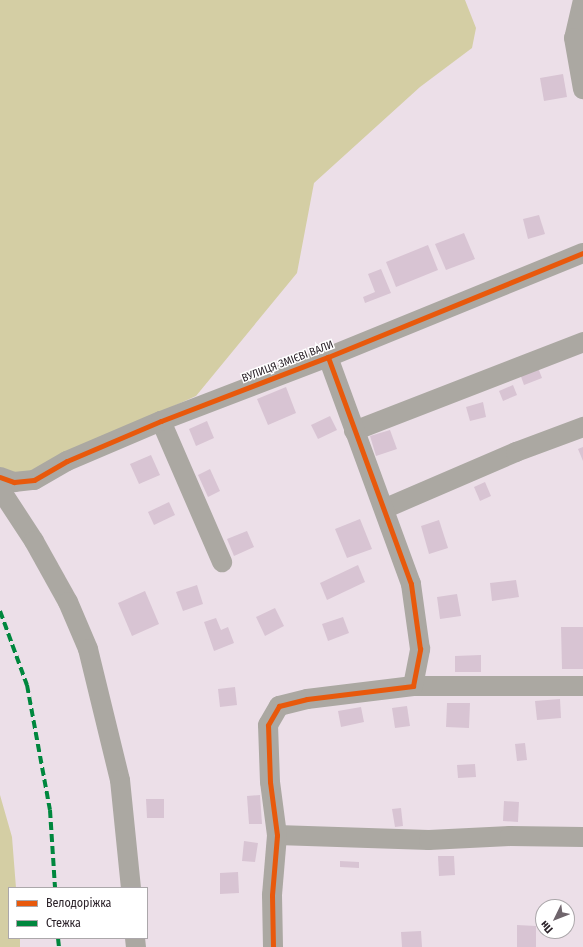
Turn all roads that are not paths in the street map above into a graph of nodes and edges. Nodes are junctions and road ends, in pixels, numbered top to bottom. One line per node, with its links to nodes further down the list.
1 (583, 0): 2 (street)
2 (583, 89)
3 (583, 253): 5 (street, ВУЛИЦЯ ЗМІЄВІ ВАЛИ)
4 (583, 342): 8 (street)
5 (328, 357): 6 (street, ВУЛИЦЯ ЗМІЄВІ ВАЛИ); 8 (street)
6 (161, 421): 9 (street, ВУЛИЦЯ ЗМІЄВІ ВАЛИ); 12 (street)
7 (583, 427): 11 (street)
8 (354, 432): 11 (street)
9 (0, 477)
10 (0, 488): 17 (street)
11 (386, 508): 13 (street)
12 (222, 562)
13 (413, 686): 14 (street); 15 (street)
14 (583, 686)
15 (277, 835): 16 (street); 18 (street)
16 (583, 837)
17 (131, 887)
18 (273, 947)

